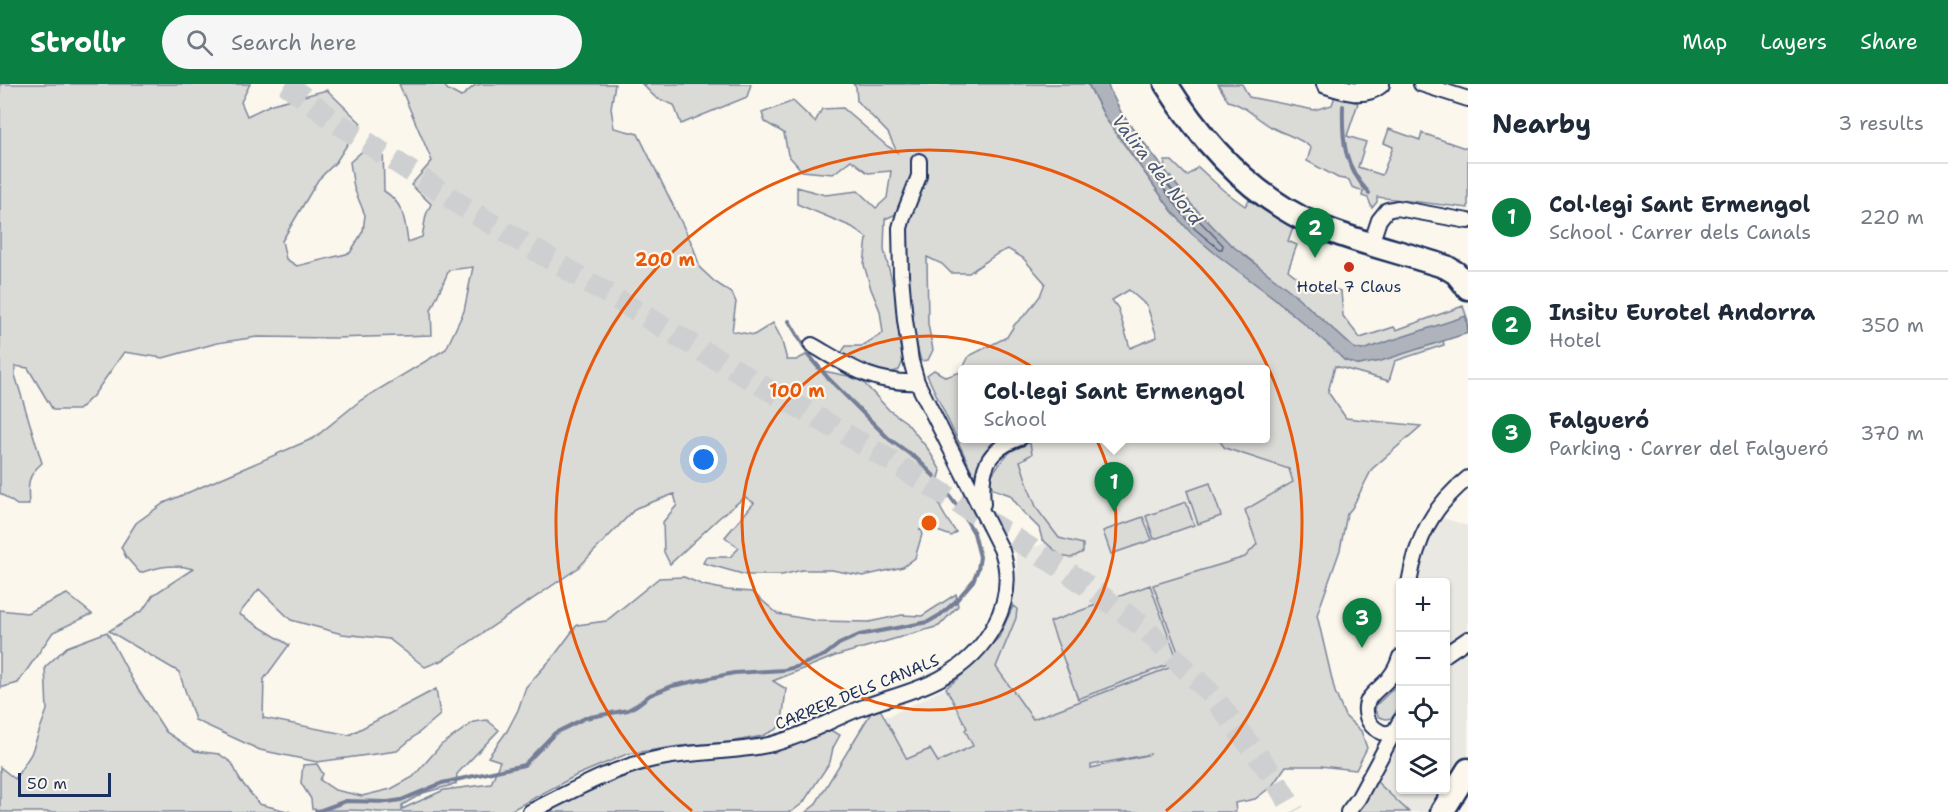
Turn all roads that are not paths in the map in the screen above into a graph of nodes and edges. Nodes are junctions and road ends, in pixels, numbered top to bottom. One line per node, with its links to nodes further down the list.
1 (1166, 84): 8 (main road)
2 (1326, 84): 3 (street)
3 (1380, 84)
4 (1421, 84): 5 (street)
5 (1468, 99)
6 (919, 161): 13 (street, CARRER DELS CANALS)
7 (1468, 221): 8 (street)
8 (1371, 244): 9 (main road)
9 (1446, 267): 10 (main road); 11 (main road)
10 (1468, 274)
11 (1468, 288)
12 (812, 345): 13 (street)
13 (917, 382): 16 (street, CARRER DELS CANALS)
14 (1009, 443): 16 (street, CARRER DELS CANALS)
15 (1468, 478): 17 (street)
16 (984, 512): 27 (street, CARRER DELS CANALS)
17 (1410, 578)
18 (1468, 639): 19 (street)
19 (1450, 651)
20 (1396, 666): 22 (street)
21 (1396, 728): 22 (street)
22 (1376, 730): 25 (street)
23 (1396, 730): 25 (street)
24 (1468, 770): 29 (main road)
25 (1366, 783): 28 (street)
26 (1468, 785): 30 (main road)
27 (530, 812)
28 (1348, 812)
29 (1443, 812)
30 (1453, 812)

